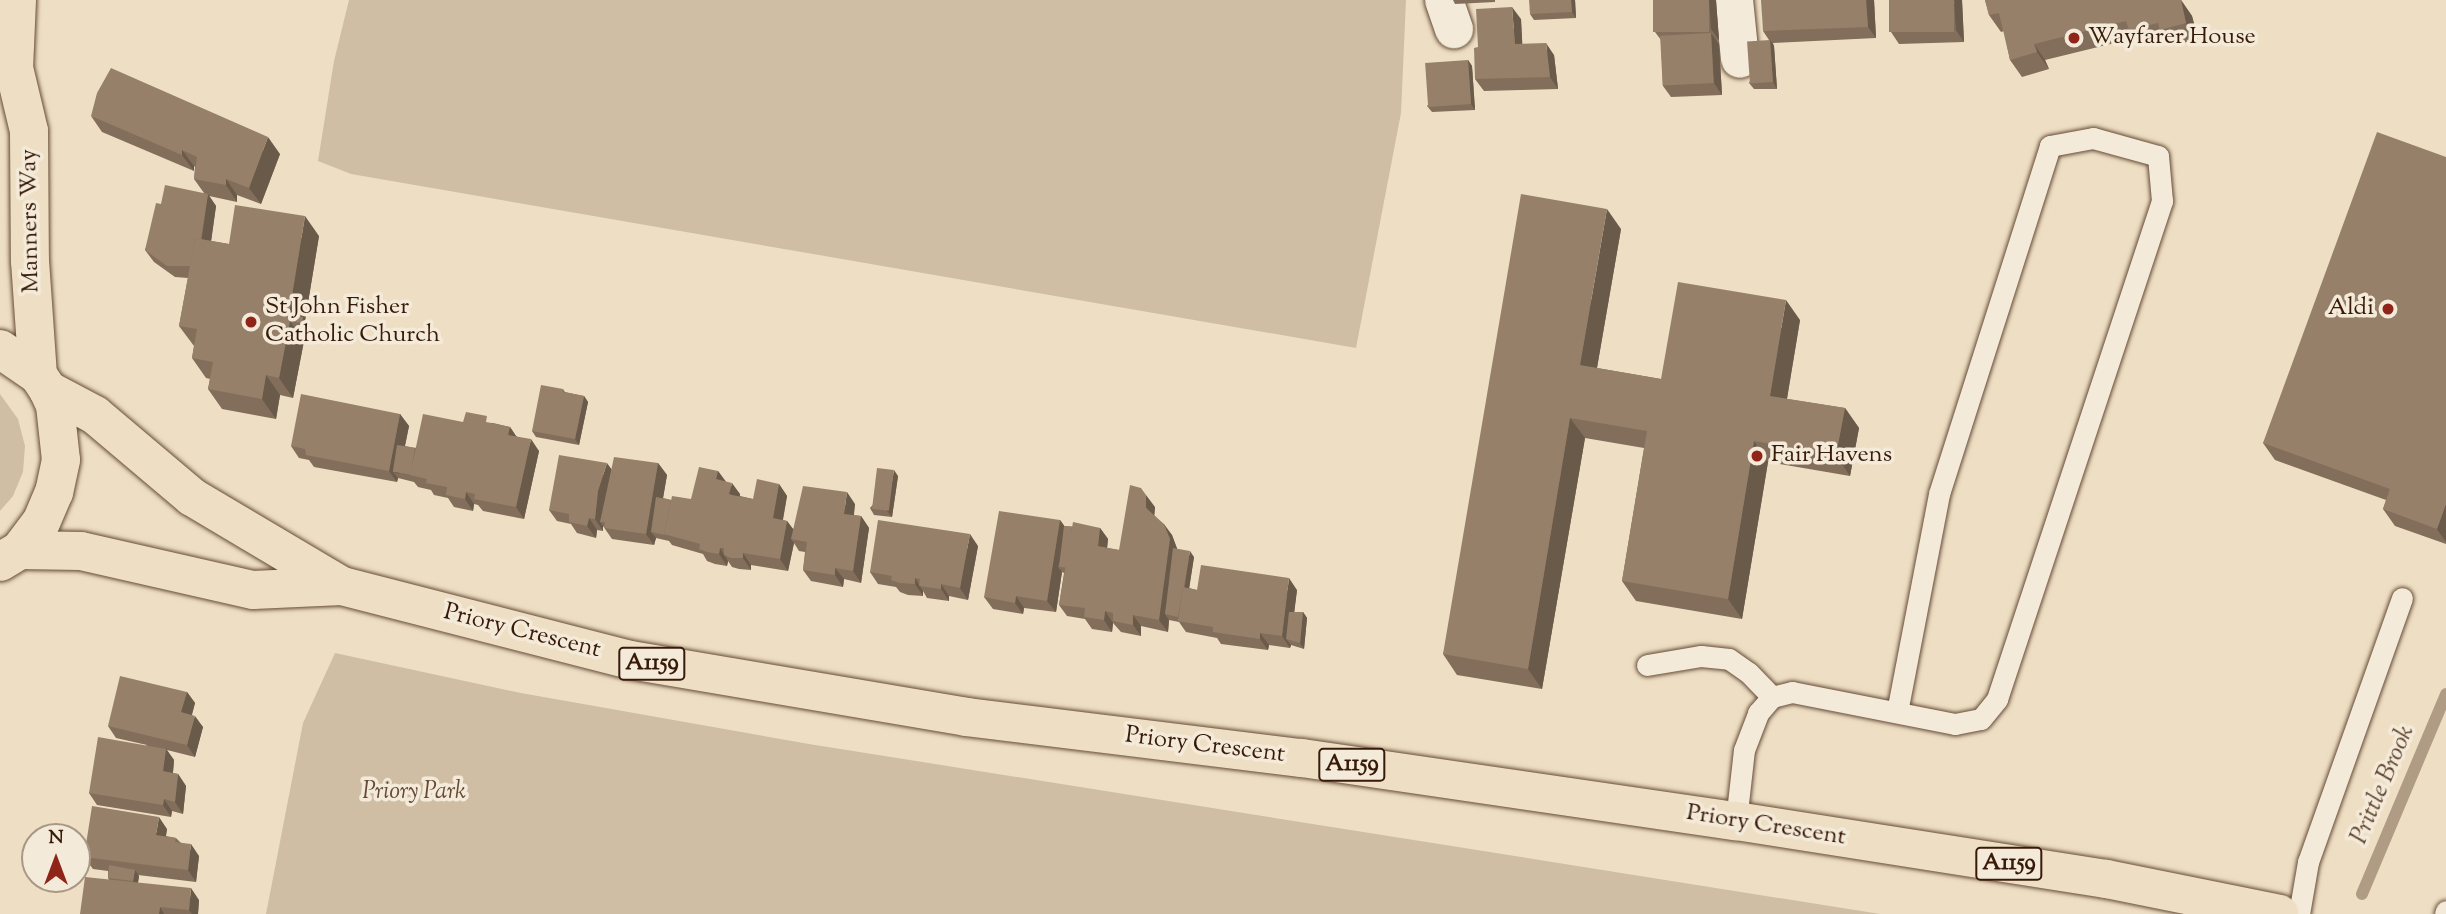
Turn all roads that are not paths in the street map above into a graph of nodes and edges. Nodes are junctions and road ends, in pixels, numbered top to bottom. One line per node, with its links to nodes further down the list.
1 (17, 0): 4 (main road, Manners Way)
2 (1734, 0): 3 (street)
3 (1740, 59)
4 (7, 82): 6 (main road, Manners Way)
5 (0, 349): 6 (main road, Priory Crescent)
6 (43, 383): 7 (main road, Manners Way); 8 (main road, Priory Crescent / A1159)
7 (10, 556): 8 (main road, Priory Crescent / A1159)
8 (342, 586): 13 (main road, Priory Crescent / A1159)
9 (2402, 598): 16 (lane)
10 (1647, 664): 11 (lane)
11 (1772, 697): 12 (lane); 13 (lane)
12 (1897, 712): 12 (lane)
13 (1737, 821): 14 (main road, Priory Crescent / A1159)
14 (2205, 906): 15 (main road, Priory Crescent / A1159)
15 (2280, 914)
16 (2299, 914)

